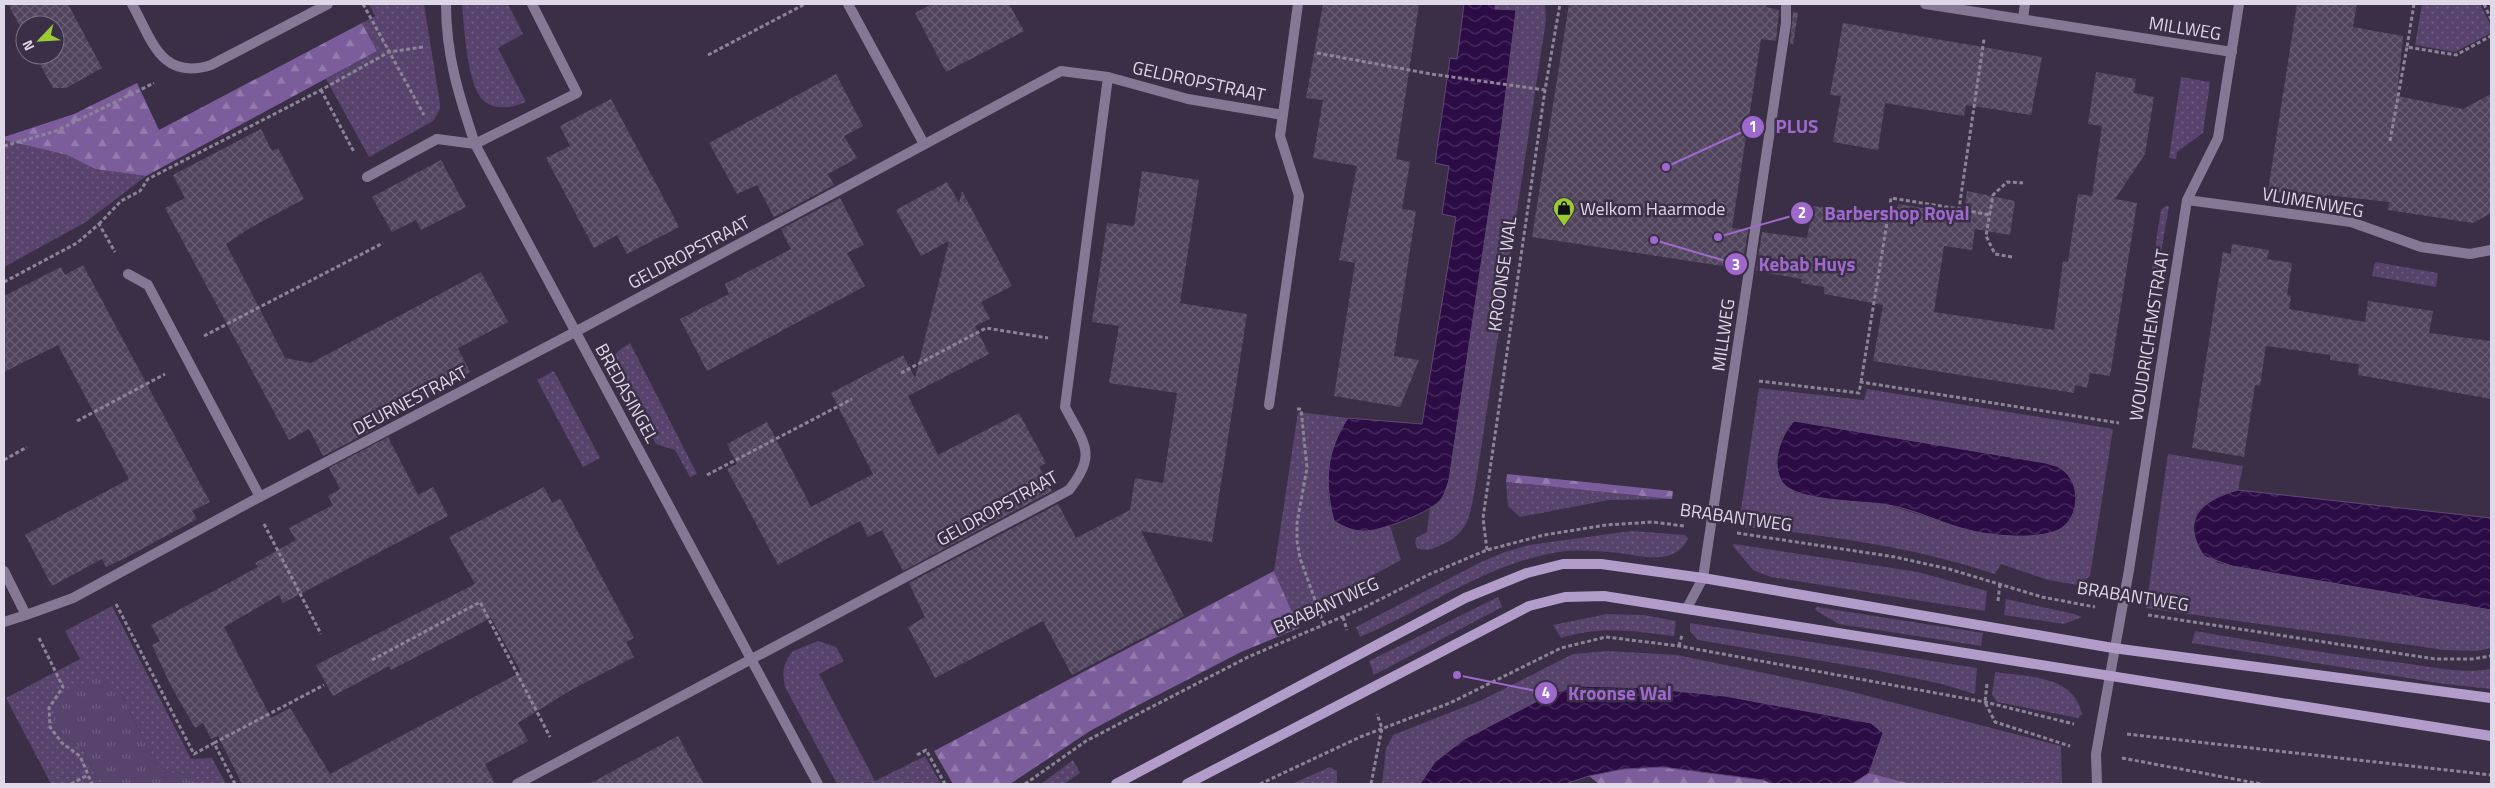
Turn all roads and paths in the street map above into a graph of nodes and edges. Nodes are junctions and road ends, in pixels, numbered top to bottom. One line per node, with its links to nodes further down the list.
1 (132, 4): 26 (street)
2 (328, 4): 26 (street)
3 (363, 4): 23 (path)
4 (446, 4): 20 (street, BREDASINGEL)
5 (532, 4): 33 (street)
6 (805, 4): 25 (path)
7 (848, 4): 34 (street)
8 (1298, 4): 22 (street)
9 (1560, 4): 29 (path, KROONSE WAL)
10 (1786, 4): 52 (street, MILLWEG)
11 (1925, 4): 16 (street, MILLWEG)
12 (2025, 4): 17 (street)
13 (2239, 4): 24 (street, WOUDRICHEMSTRAAT)
14 (2414, 4): 21 (path)
15 (2484, 4): 18 (path)
16 (1988, 14): 17 (street, MILLWEG); 39 (path)
17 (2023, 18): 24 (street, MILLWEG)
18 (2491, 18)
19 (2491, 36): 21 (path)
20 (449, 44): 23 (path); 33 (street, BREDASINGEL)
21 (2407, 47): 32 (path)
22 (1292, 48): 29 (path); 30 (street)
23 (390, 52): 28 (path); 31 (path)
24 (2232, 52): 38 (street, WOUDRICHEMSTRAAT)
25 (708, 55)
26 (181, 69): 35 (path)
27 (1108, 77): 30 (street, GELDROPSTRAAT); 34 (street, GELDROPSTRAAT); 48 (street, GELDROPSTRAAT)
28 (321, 90): 36 (path); 41 (path)
29 (1545, 90): 63 (path, KROONSE WAL)
30 (1283, 115): 55 (street)
31 (437, 139): 33 (street); 36 (street)
32 (2390, 141)
33 (475, 144): 47 (street, BREDASINGEL)
34 (924, 144): 47 (street, GELDROPSTRAAT)
35 (4, 146)
36 (367, 177)
37 (2023, 183): 40 (path)
38 (2186, 200): 43 (street, VLIJMENWEG); 68 (street, WOUDRICHEMSTRAAT)
39 (1959, 209): 40 (path); 53 (path)
40 (1990, 214): 44 (path)
41 (99, 224): 45 (path); 46 (path)
42 (383, 243): 49 (path)
43 (2491, 250)
44 (2012, 257)
45 (128, 274): 49 (street)
46 (4, 282)
47 (575, 332): 61 (street, DEURNESTRAAT); 75 (street, BREDASINGEL)
48 (1074, 342): 51 (path); 75 (street, GELDROPSTRAAT)
49 (182, 348): 50 (street)
50 (189, 360): 56 (path); 61 (street)
51 (901, 373)
52 (1734, 378): 53 (path); 62 (street, MILLWEG)
53 (1861, 382): 57 (path)
54 (852, 399): 60 (path)
55 (1269, 405): 71 (path)
56 (77, 421)
57 (2119, 423)
58 (27, 447): 59 (path)
59 (4, 460)
60 (707, 474)
61 (256, 499): 66 (street, DEURNESTRAAT); 72 (path)
62 (1711, 529): 63 (path, BRABANTWEG); 65 (street, MILLWEG); 68 (path, BRABANTWEG)
63 (1487, 550): 71 (path, BRABANTWEG)
64 (4, 571): 69 (street)
65 (1703, 578): 67 (street, MILLWEG); 73 (street); 94 (street)
66 (104, 582): 69 (street, DEURNESTRAAT); 82 (path)
67 (1687, 608): 77 (street); 95 (street)
68 (2121, 611): 73 (street, WOUDRICHEMSTRAAT); 74 (path, BRABANTWEG)
69 (26, 615): 70 (street, DEURNESTRAAT); 85 (path)
70 (4, 622)
71 (1324, 625): 93 (path, BRABANTWEG)
72 (321, 634)
73 (2113, 648): 77 (street, WOUDRICHEMSTRAAT); 79 (street)
74 (2491, 656)
75 (752, 658): 84 (street); 91 (street, BREDASINGEL)
76 (372, 660): 84 (path)
77 (2109, 678): 80 (street, WOUDRICHEMSTRAAT); 81 (street)
78 (324, 685): 82 (path)
79 (2491, 698)
80 (2100, 731): 86 (path); 96 (path); 97 (street, WOUDRICHEMSTRAAT)
81 (2491, 736)
82 (214, 743): 89 (path)
83 (917, 755): 92 (path)
84 (562, 760): 90 (street)
85 (88, 775): 87 (path); 88 (path)
86 (2491, 775)
87 (71, 784)
88 (92, 784)
89 (235, 784)
90 (517, 784)
91 (818, 784)
92 (945, 784)
93 (1025, 784)
94 (1116, 784)
95 (1186, 784)
96 (1260, 784)
97 (2097, 784)

